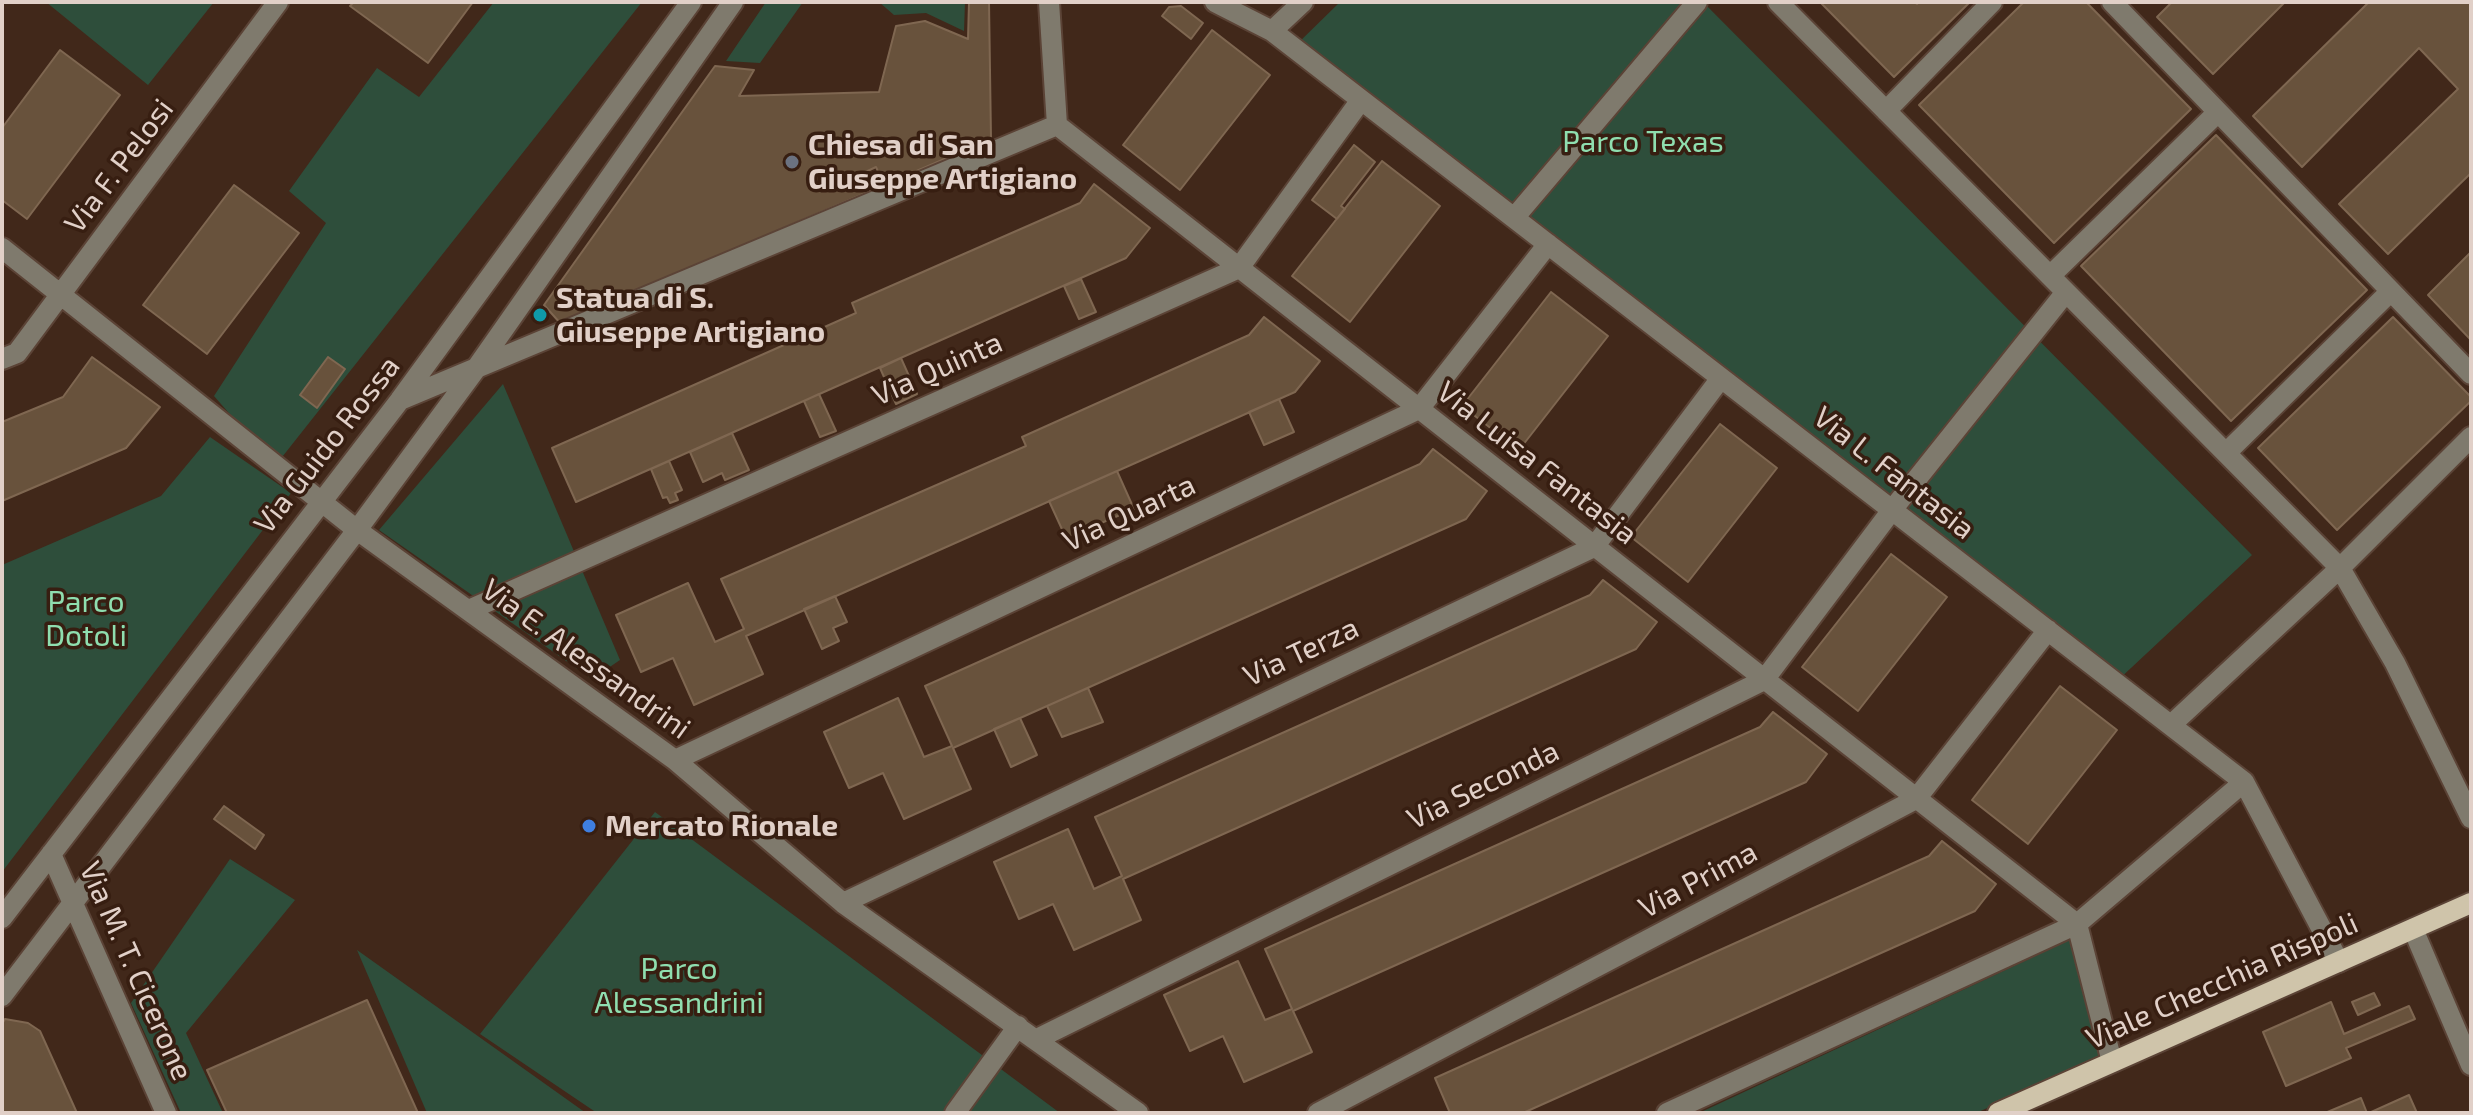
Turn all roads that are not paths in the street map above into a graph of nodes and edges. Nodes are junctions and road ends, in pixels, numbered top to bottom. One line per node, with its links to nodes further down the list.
1 (278, 2): 23 (street, Via F. Pelosi)
2 (691, 2): 28 (street, Via Guido Rossa)
3 (733, 2): 25 (street)
4 (1049, 2): 15 (street)
5 (1215, 2): 11 (street, Via L. Fantasia)
6 (1303, 2): 11 (street)
7 (1697, 2): 16 (street)
8 (1778, 2): 13 (street)
9 (1992, 2): 13 (street)
10 (2112, 2): 14 (street)
11 (1272, 31): 12 (street, Via L. Fantasia)
12 (1361, 100): 16 (street, Via L. Fantasia); 19 (street)
13 (1886, 111): 20 (street)
14 (2218, 112): 20 (street); 22 (street)
15 (1057, 125): 19 (street, Via Luisa Fantasia); 25 (street)
16 (1514, 218): 17 (street, Via L. Fantasia)
17 (1548, 244): 27 (street, Via L. Fantasia); 29 (street, Via Quarta)
18 (2, 248): 23 (street, Via E. Alessandrini)
19 (1239, 268): 29 (street, Via Luisa Fantasia); 37 (street, Via Quinta)
20 (2050, 276): 21 (street)
21 (2066, 292): 31 (street); 33 (street, Via Seconda)
22 (2390, 292): 26 (street); 31 (street)
23 (61, 295): 24 (street, Via F. Pelosi); 32 (street, Via E. Alessandrini)
24 (2, 359)
25 (475, 370): 28 (street); 34 (street)
26 (2471, 374)
27 (1721, 378): 33 (street, Via L. Fantasia); 35 (street, Via Terza)
28 (400, 400): 32 (street, Via Guido Rossa)
29 (1419, 409): 35 (street, Via Luisa Fantasia); 41 (street, Via Quarta)
30 (2471, 437): 36 (street)
31 (2226, 453): 36 (street)
32 (321, 502): 34 (street, Via E. Alessandrini); 45 (street, Via Guido Rossa)
33 (1892, 510): 38 (street, Via L. Fantasia); 39 (street, Via Seconda)
34 (357, 530): 37 (street, Via E. Alessandrini); 46 (street)
35 (1594, 547): 39 (street, Via Luisa Fantasia); 47 (street, Via Terza)
36 (2340, 568): 40 (street); 44 (street)
37 (469, 610): 41 (street, Via E. Alessandrini)
38 (2048, 630): 40 (street, Via L. Fantasia); 43 (street, Via Prima)
39 (1764, 680): 43 (street, Via Luisa Fantasia); 55 (street, Via Seconda)
40 (2171, 725): 42 (street, Via L. Fantasia)
41 (675, 760): 47 (street, Via E. Alessandrini)
42 (2244, 782): 50 (street); 52 (street)
43 (1916, 799): 50 (street, Via Luisa Fantasia); 61 (street, Via Prima)
44 (2471, 818)
45 (51, 854): 46 (street, Via M. T. Cicerone); 49 (street, Via Guido Rossa)
46 (73, 903): 53 (street); 58 (street, Via M. T. Cicerone)
47 (843, 903): 54 (street, Via E. Alessandrini)
48 (2471, 903): 51 (main road, Viale Checchia Rispoli)
49 (2, 918)
50 (2077, 924): 56 (street); 62 (street)
51 (2413, 929): 52 (main road, Viale Checchia Rispoli); 57 (street)
52 (2339, 962): 56 (main road, Viale Checchia Rispoli)
53 (2, 996)
54 (1018, 1026): 55 (street, Via E. Alessandrini); 59 (street)
55 (1037, 1039): 60 (street, Via E. Alessandrini)
56 (2112, 1062): 63 (main road, Viale Checchia Rispoli)
57 (2471, 1065)
58 (166, 1113)
59 (955, 1113)
60 (1138, 1113)
61 (1318, 1113)
62 (1667, 1113)
63 (1998, 1113)

